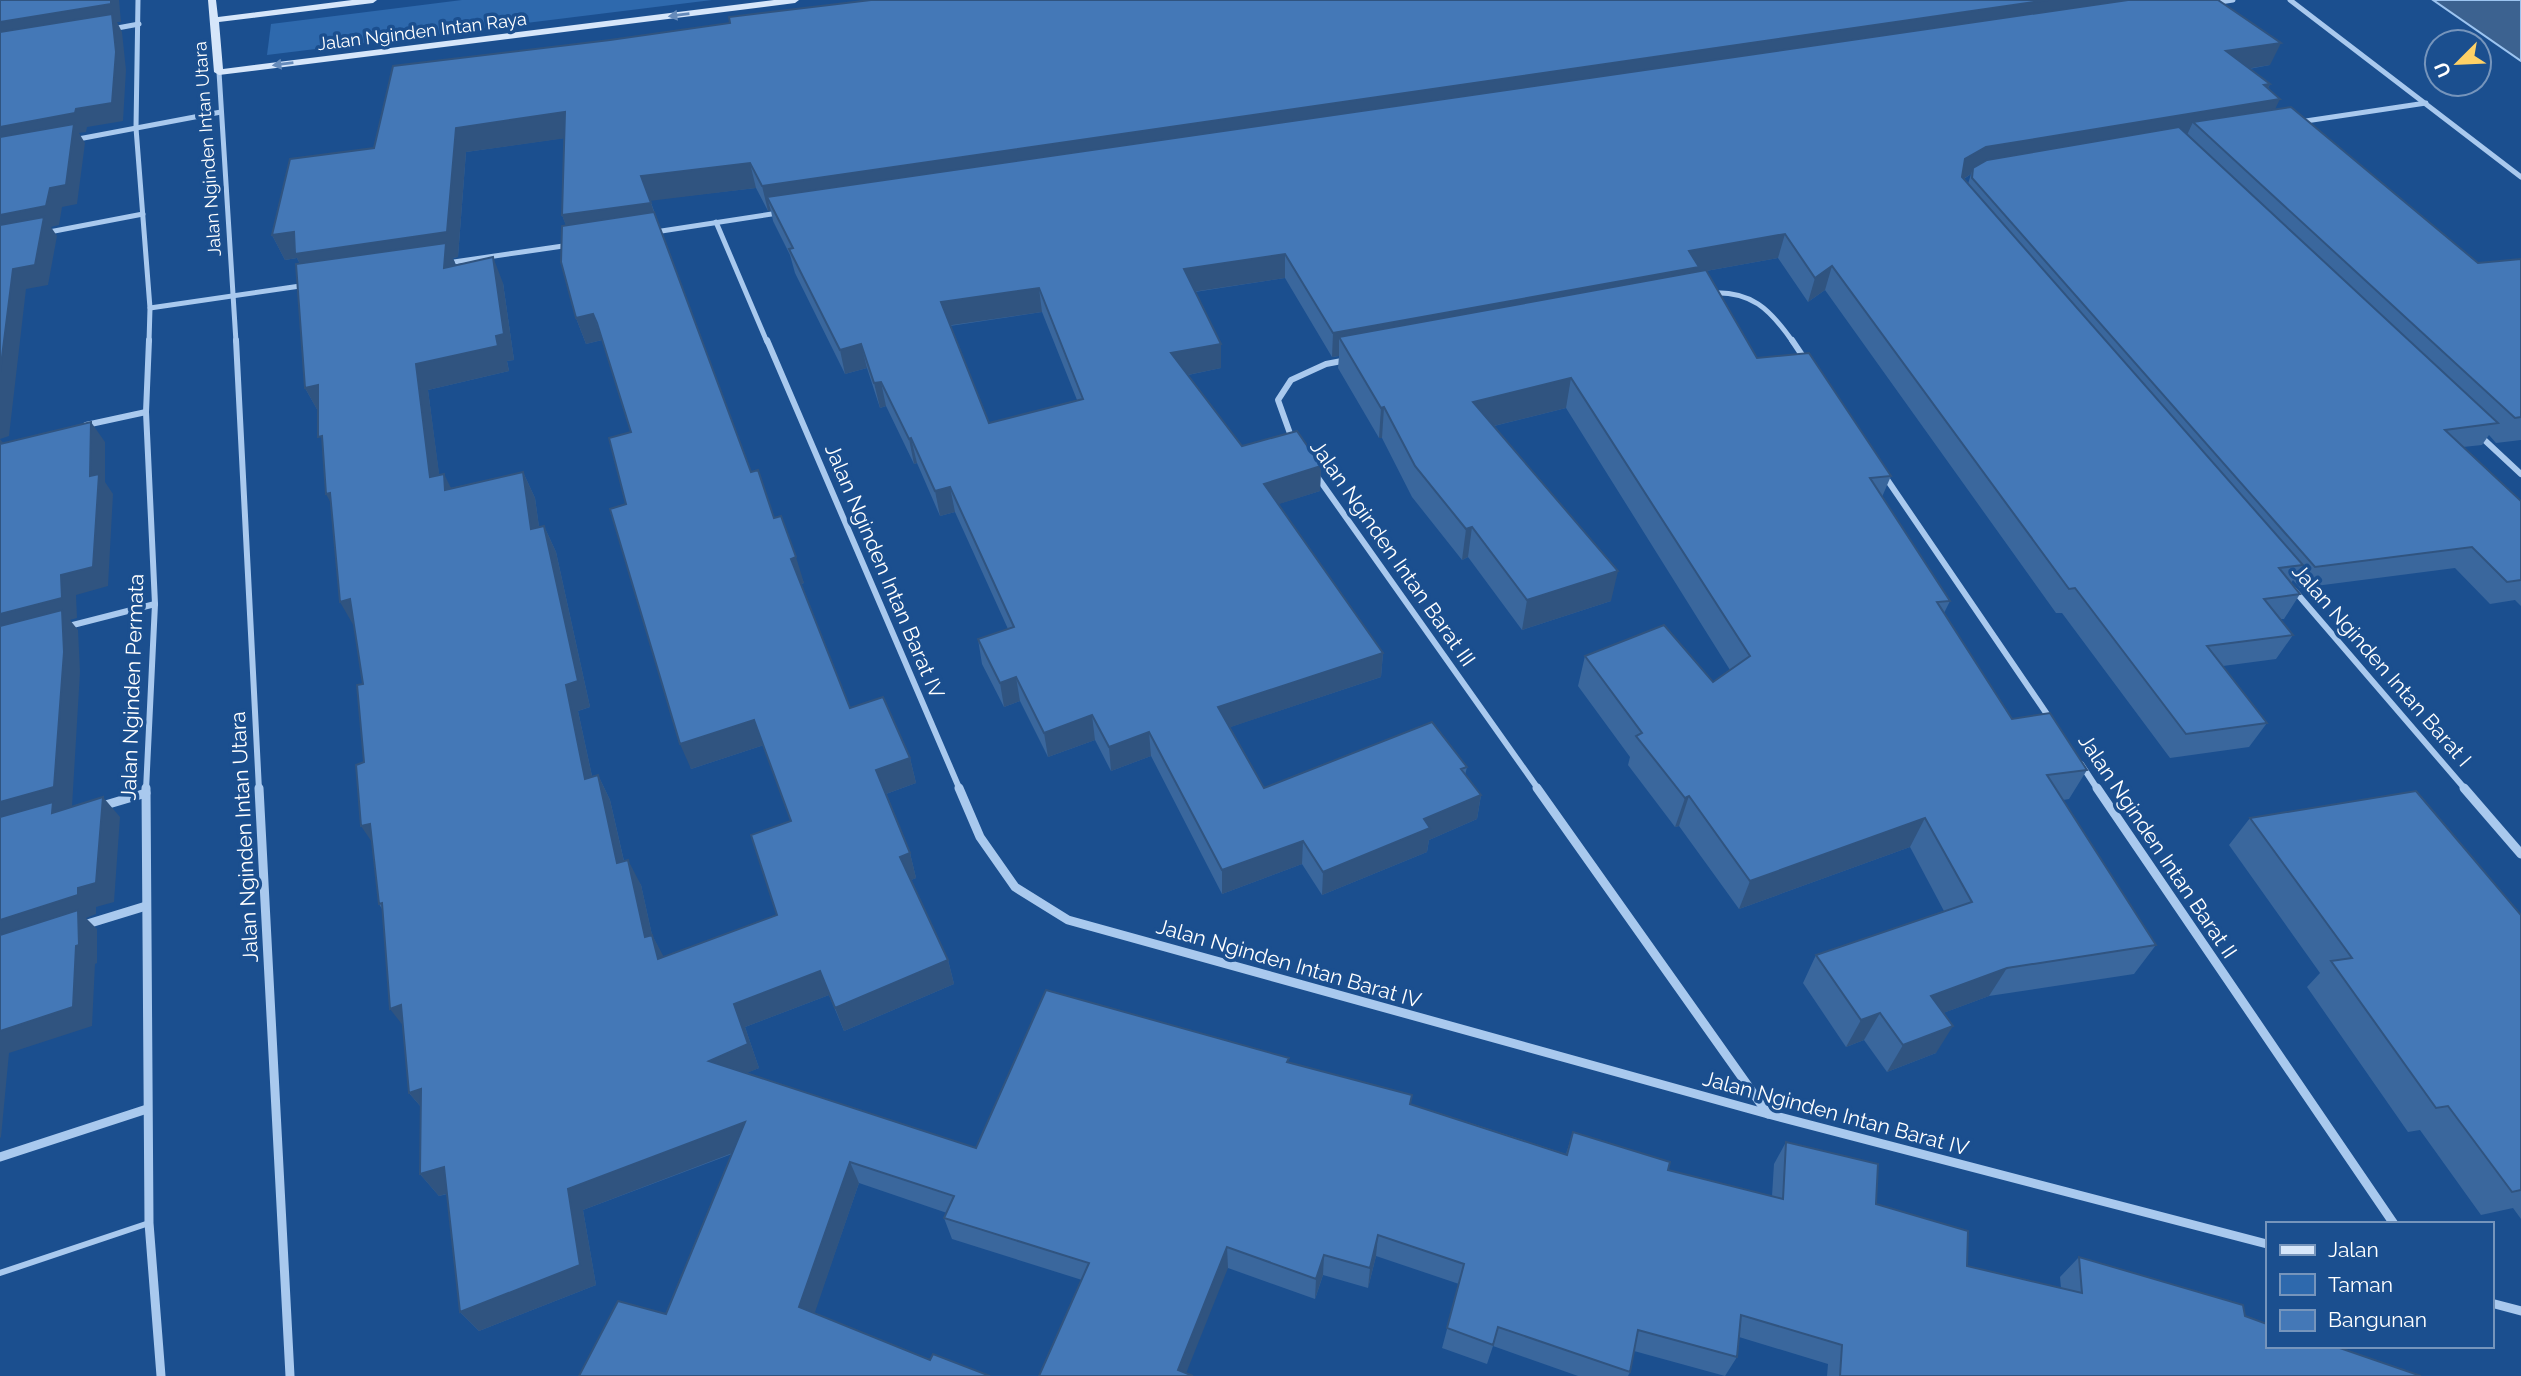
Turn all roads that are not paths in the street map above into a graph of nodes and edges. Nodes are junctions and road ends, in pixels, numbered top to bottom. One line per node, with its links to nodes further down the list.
1 (138, 0): 9 (street, Jalan Nginden Permata)
2 (212, 0): 8 (street, Jalan Nginden Intan Utara)
3 (373, 0): 8 (street, Jalan Nginden Intan Raya)
4 (795, 0): 11 (street, Jalan Nginden Intan Raya, one-way to 11)
5 (2233, 0): 7 (street)
6 (2290, 0): 12 (street)
7 (2209, 4)
8 (214, 20): 11 (street, Jalan Nginden Intan Utara)
9 (139, 24): 10 (street); 15 (street, Jalan Nginden Permata)
10 (101, 30)
11 (219, 72): 13 (street, Jalan Nginden Intan Utara)
12 (2426, 103): 14 (street); 17 (street)
13 (221, 112): 15 (street); 27 (street, Jalan Nginden Intan Utara)
14 (2292, 123)
15 (136, 128): 16 (street); 19 (street, Jalan Nginden Permata)
16 (66, 141)
17 (2521, 177)
18 (784, 212): 20 (street)
19 (143, 214): 22 (street); 28 (street, Jalan Nginden Permata)
20 (716, 222): 21 (street); 49 (street, Jalan Nginden Intan Barat IV)
21 (647, 233)
22 (39, 234)
23 (578, 243): 24 (street)
24 (441, 264)
25 (318, 283): 27 (street)
26 (1706, 293): 30 (street)
27 (232, 296): 28 (street); 58 (street, Jalan Nginden Intan Utara)
28 (150, 308): 31 (street, Jalan Nginden Permata)
29 (1353, 359): 34 (street, Jalan Nginden Intan Barat III)
30 (1813, 372)
31 (146, 412): 32 (street); 39 (street, Jalan Nginden Permata)
32 (79, 426)
33 (2471, 427): 37 (street)
34 (1296, 445)
35 (1876, 464): 41 (street, Jalan Nginden Intan Barat II)
36 (1310, 466): 49 (street, Jalan Nginden Intan Barat III)
37 (2521, 474)
38 (2285, 580): 45 (street, Jalan Nginden Intan Barat I)
39 (155, 604): 40 (street); 43 (street, Jalan Nginden Permata)
40 (53, 630)
41 (2057, 729)
42 (2072, 752): 51 (street, Jalan Nginden Intan Barat II)
43 (146, 793): 44 (street); 46 (street, Jalan Nginden Permata)
44 (93, 808)
45 (2521, 854)
46 (146, 906): 47 (street); 48 (street, Jalan Nginden Permata)
47 (72, 929)
48 (146, 1109): 50 (street); 52 (street, Jalan Nginden Permata)
49 (1768, 1114): 53 (street, Jalan Nginden Intan Barat IV)
50 (0, 1157)
51 (2393, 1222)
52 (149, 1223): 54 (lane); 57 (street, Jalan Nginden Permata)
53 (2266, 1244)
54 (0, 1273)
55 (2493, 1304): 56 (street)
56 (2521, 1311)
57 (161, 1376)
58 (290, 1376)

